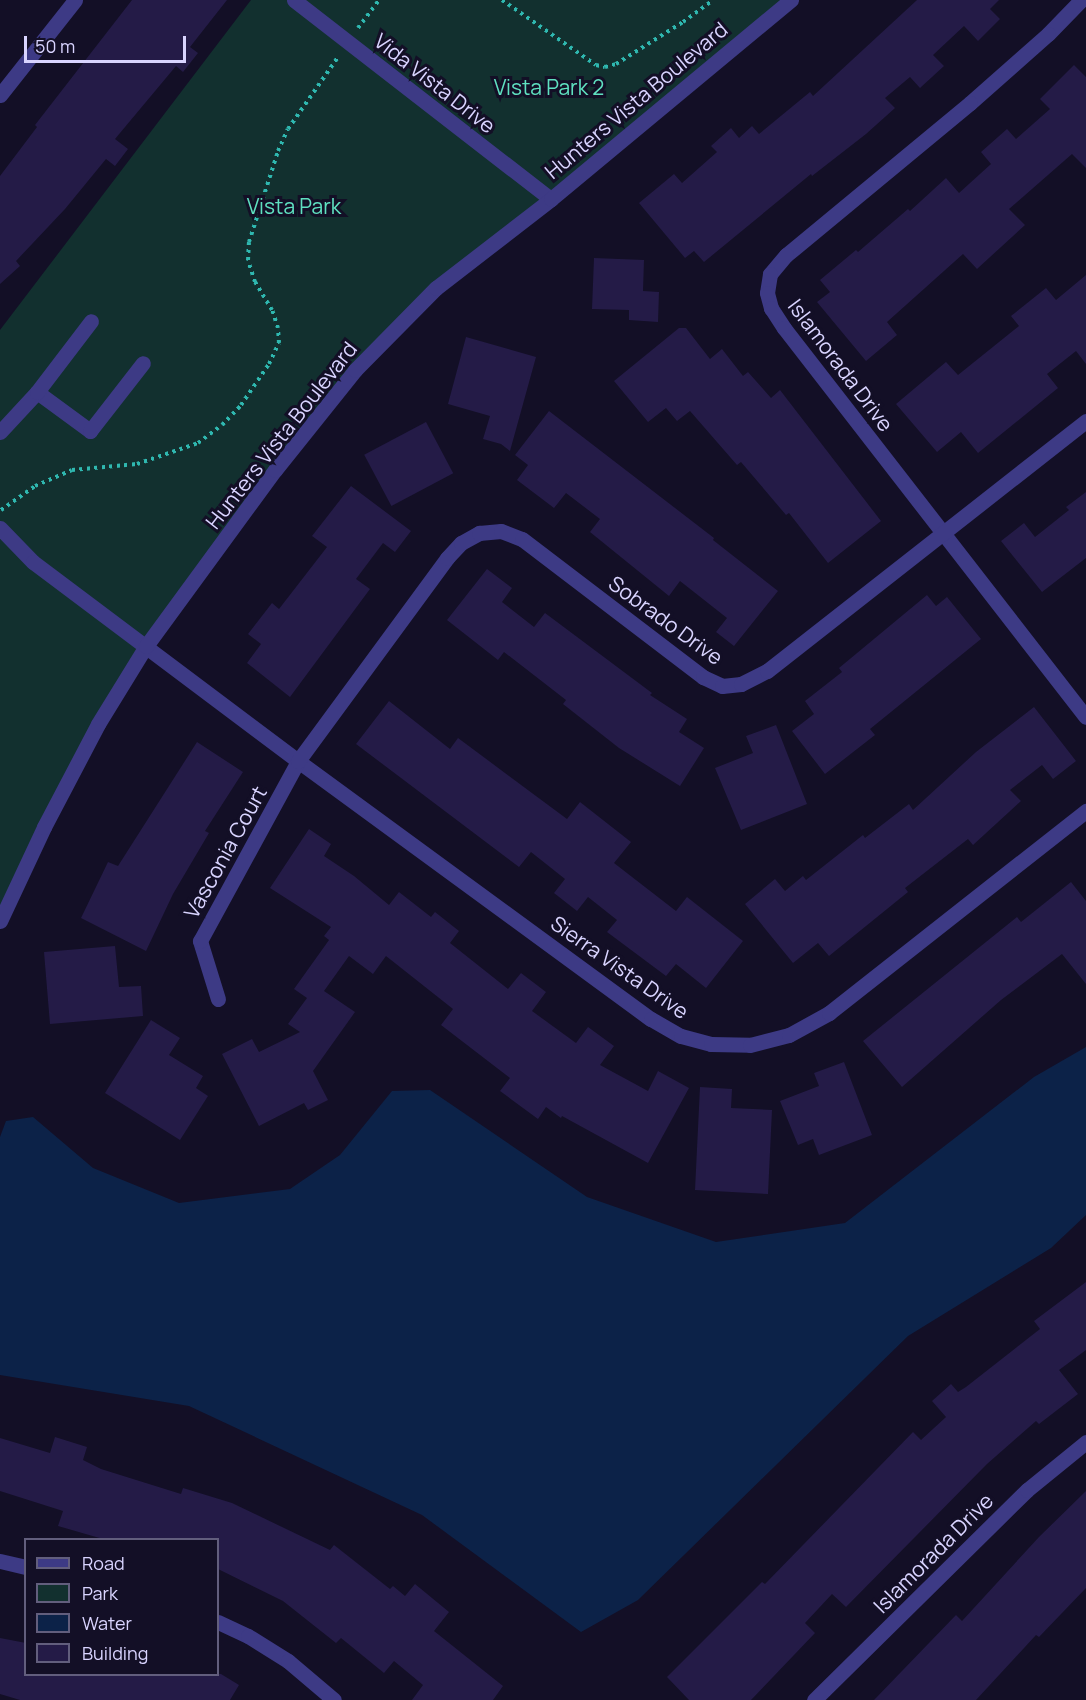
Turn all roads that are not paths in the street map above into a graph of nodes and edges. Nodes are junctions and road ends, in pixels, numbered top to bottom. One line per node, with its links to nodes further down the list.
1 (75, 0): 5 (street)
2 (294, 0): 6 (street, Vida Vista Drive)
3 (791, 0): 6 (street, Hunters Vista Boulevard)
4 (1081, 0): 13 (street, Islamorada Drive)
5 (0, 96)
6 (550, 199): 14 (street, Hunters Vista Boulevard)
7 (91, 321): 9 (street)
8 (143, 363): 9 (street)
9 (38, 392): 11 (street)
10 (1086, 421): 13 (street, Sobrado Drive)
11 (0, 432)
12 (0, 528): 14 (street, Sierra Vista Drive)
13 (942, 533): 15 (street, Islamorada Drive); 16 (street, Sobrado Drive)
14 (146, 646): 16 (street, Sierra Vista Drive); 18 (street, Hunters Vista Boulevard)
15 (1086, 717)
16 (298, 761): 17 (street, Sierra Vista Drive); 19 (street, Vasconia Court)
17 (1086, 812)
18 (0, 921)
19 (218, 999)
20 (1086, 1442): 25 (street, Islamorada Drive)
21 (0, 1560): 22 (street)
22 (24, 1566)
23 (219, 1622): 24 (street)
24 (334, 1700)
25 (814, 1700)

